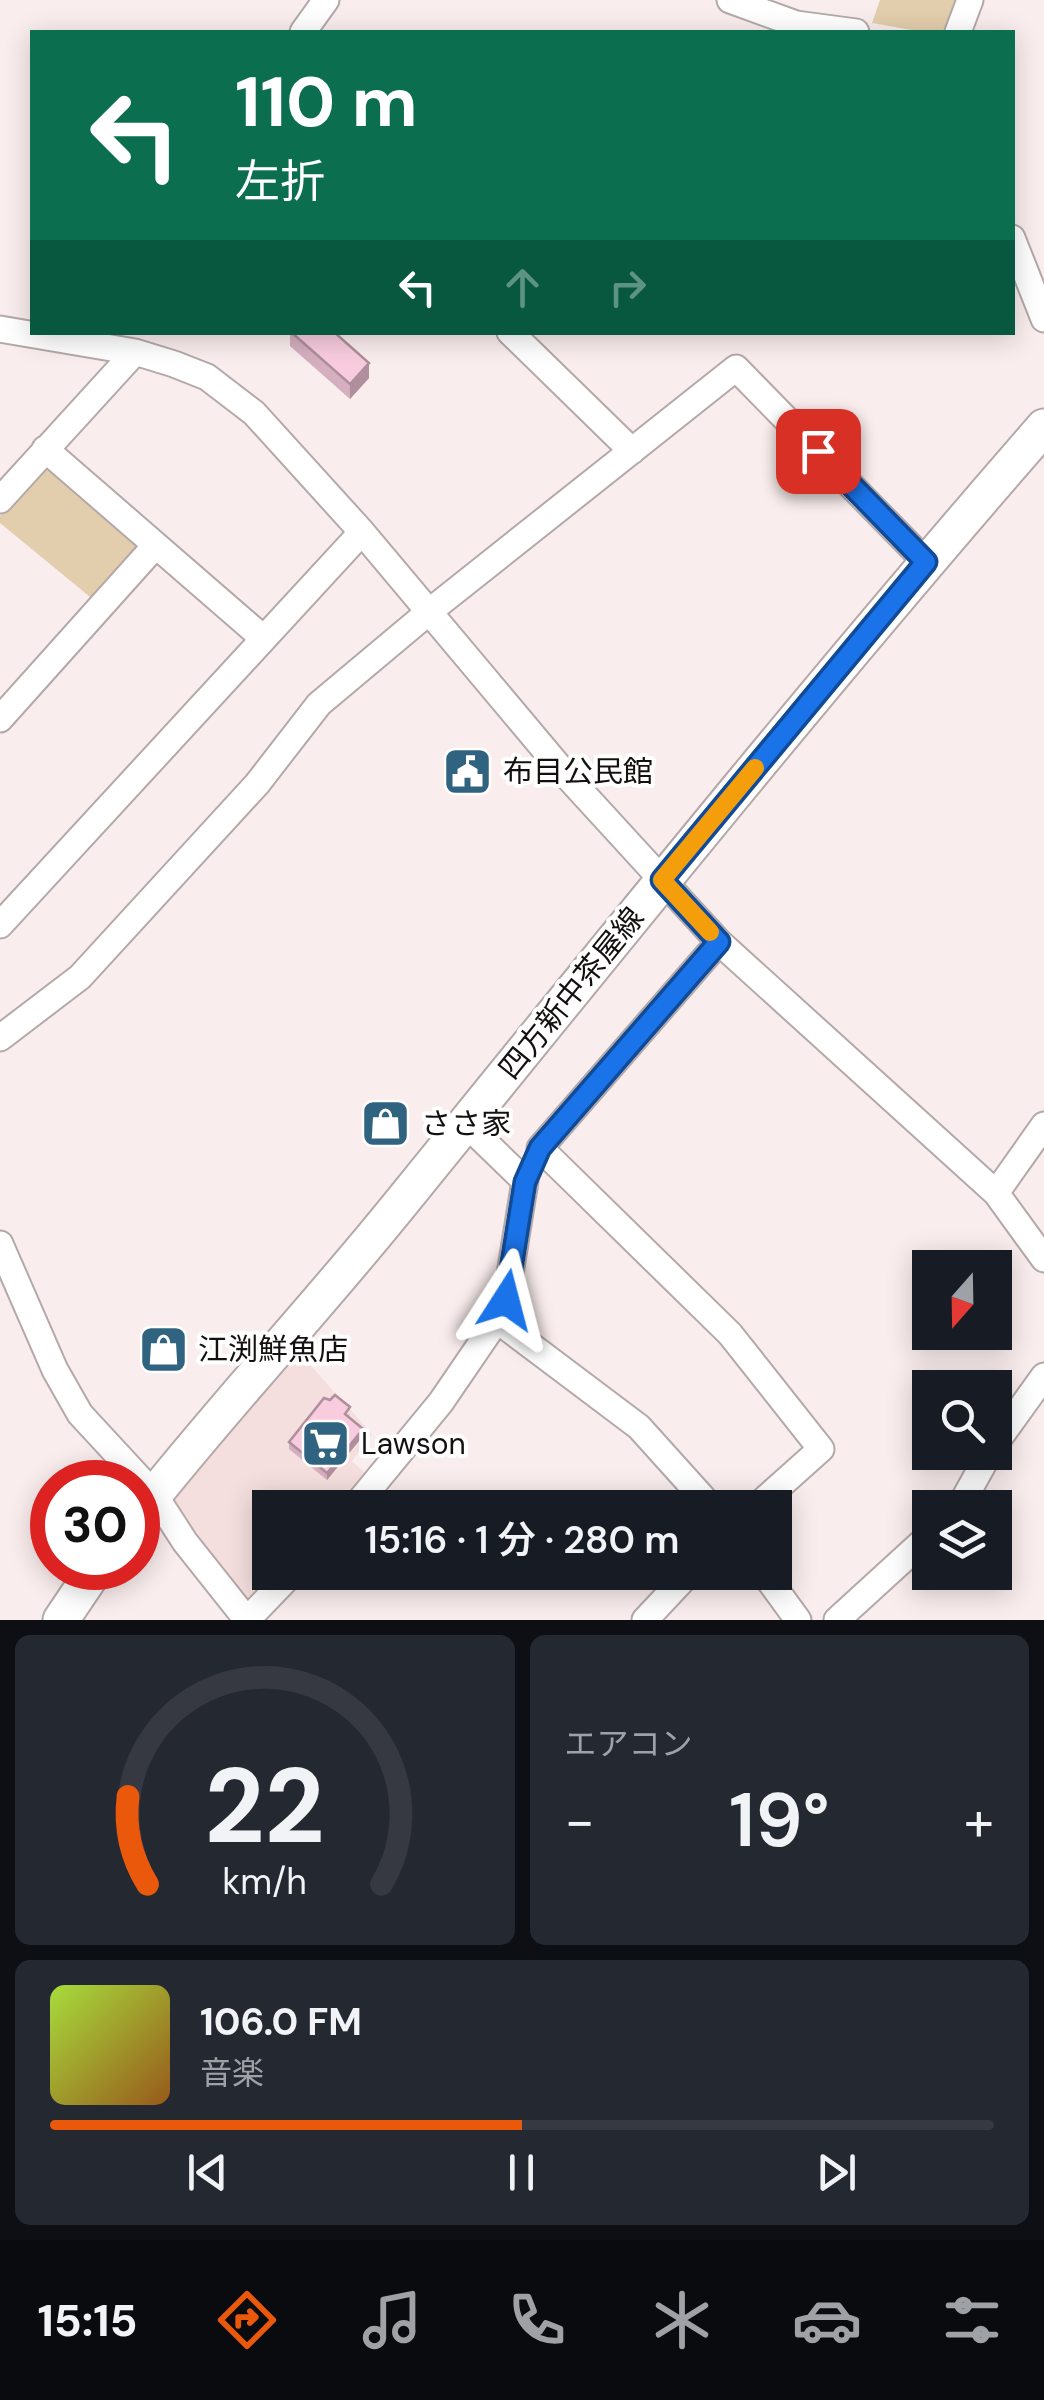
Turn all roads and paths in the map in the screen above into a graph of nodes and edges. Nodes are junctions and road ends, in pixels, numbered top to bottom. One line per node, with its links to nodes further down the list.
1 (326, 0): 4 (street)
2 (730, 0): 5 (street)
3 (970, 0): 6 (street)
4 (304, 30)
5 (841, 30)
6 (959, 30)
7 (1015, 246): 8 (street)
8 (1044, 319)
9 (0, 329): 10 (street)
10 (30, 332)
11 (54, 335): 13 (street)
12 (513, 335): 17 (street)
13 (81, 338): 14 (street)
14 (135, 352): 16 (street); 19 (street)
15 (1044, 427): 21 (main road, 四方新中茶屋線)
16 (45, 449): 18 (street); 20 (street)
17 (632, 451): 21 (street); 22 (street)
18 (0, 500)
19 (362, 532): 22 (street); 23 (street)
20 (154, 546): 23 (street); 24 (street)
21 (926, 562): 25 (main road, 四方新中茶屋線)
22 (430, 611): 25 (street); 28 (street)
23 (262, 638): 26 (street)
24 (0, 719)
25 (662, 880): 27 (street); 29 (main road, 四方新中茶屋線)
26 (0, 925)
27 (719, 942): 31 (street); 33 (street)
28 (0, 1038)
29 (465, 1123): 32 (street); 40 (main road, 四方新中茶屋線)
30 (1044, 1126): 33 (street)
31 (540, 1148): 32 (street); 43 (street)
32 (525, 1182): 36 (street)
33 (996, 1192): 35 (street)
34 (0, 1244): 39 (street)
35 (1044, 1259)
36 (497, 1320): 41 (street); 42 (street)
37 (1044, 1376): 38 (street)
38 (1012, 1420)
39 (113, 1460)
40 (160, 1488)
41 (369, 1490)
42 (696, 1490)
43 (775, 1490)
44 (160, 1518): 52 (street)
45 (912, 1552): 50 (street)
46 (81, 1590): 51 (main road)
47 (276, 1590): 52 (street)
48 (673, 1590): 53 (street)
49 (776, 1590): 54 (street)
50 (843, 1618)
51 (61, 1620)
52 (247, 1620)
53 (645, 1620)
54 (798, 1620)

